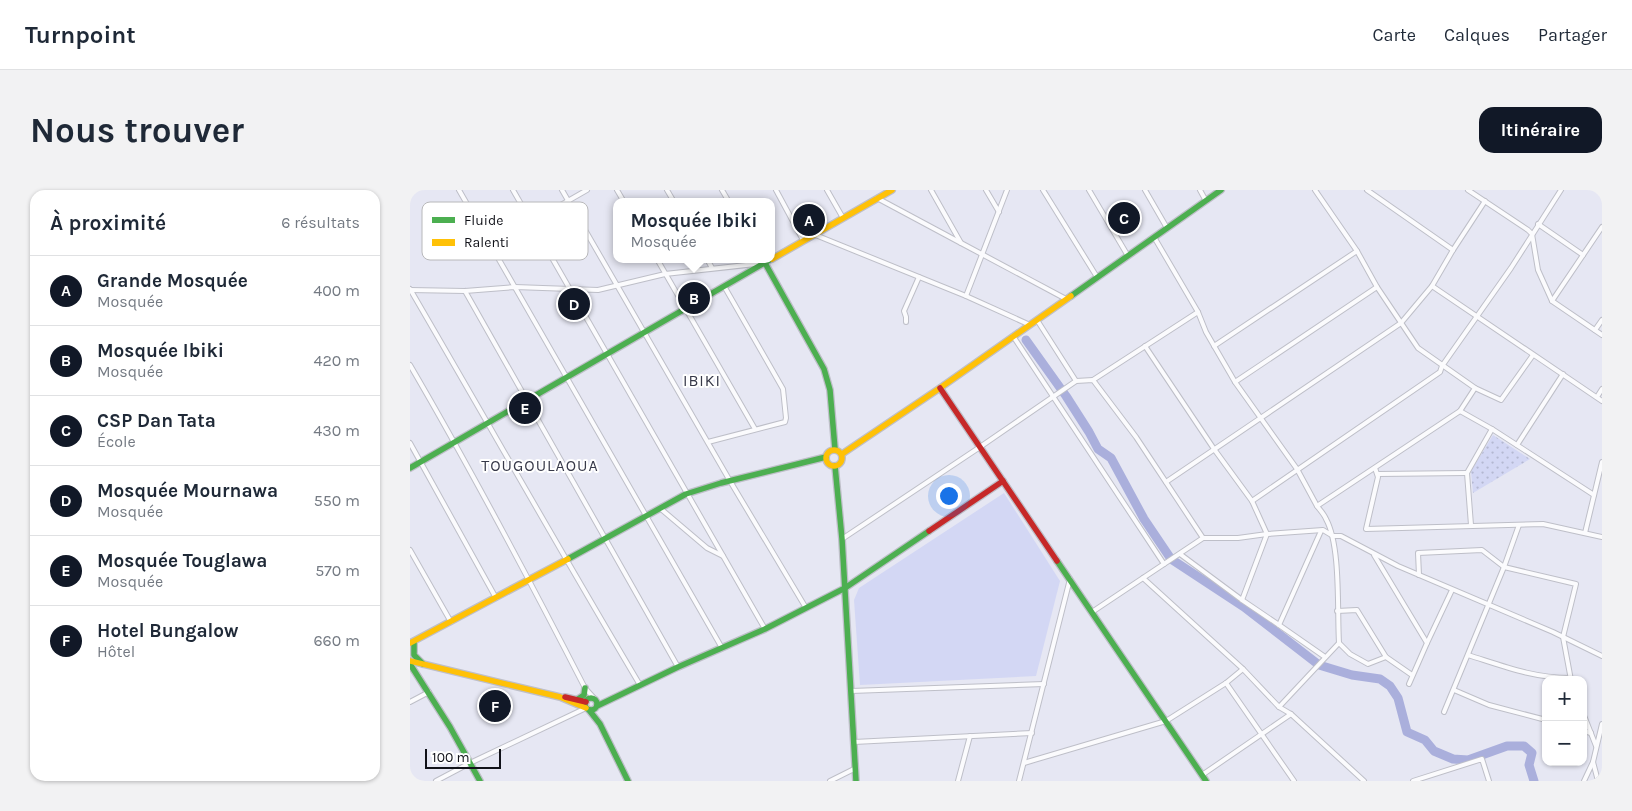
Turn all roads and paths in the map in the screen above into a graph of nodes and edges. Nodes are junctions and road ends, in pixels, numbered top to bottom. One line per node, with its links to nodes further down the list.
1 (459, 190): 23 (street)
2 (513, 190): 24 (street)
3 (562, 190): 21 (street)
4 (587, 190): 21 (street)
5 (776, 190): 36 (street)
6 (827, 190): 28 (street)
7 (892, 190): 20 (street)
8 (931, 190): 37 (street)
9 (986, 190): 27 (street)
10 (1007, 190): 27 (street)
11 (1043, 190): 54 (street)
12 (1089, 190): 43 (street)
13 (1145, 190): 31 (street)
14 (1200, 190): 22 (street)
15 (1222, 190): 22 (street)
16 (1316, 190): 39 (street)
17 (1367, 190): 38 (street)
18 (1468, 190): 26 (street)
19 (1561, 190): 29 (street)
20 (880, 194): 28 (street); 37 (street)
21 (568, 200): 25 (street)
22 (1206, 201): 31 (street)
23 (466, 202)
24 (520, 202)
25 (564, 202)
26 (1484, 202): 34 (street); 38 (street)
27 (999, 212): 40 (street)
28 (843, 218): 33 (street)
29 (1538, 224): 34 (street); 41 (street)
30 (1602, 227): 41 (street)
31 (1167, 228): 35 (street)
32 (588, 234): 55 (street)
33 (813, 234): 36 (street); 53 (street)
34 (1532, 234): 65 (street); 68 (street)
35 (1154, 237): 43 (street); 67 (street)
36 (803, 240): 42 (street)
37 (961, 243): 40 (street)
38 (1453, 250): 57 (street)
39 (1357, 251): 59 (street); 79 (street)
40 (982, 255): 63 (street); 64 (street)
41 (1583, 255): 65 (street)
42 (775, 256)
43 (1128, 256): 54 (street)
44 (500, 260): 58 (street)
45 (554, 260): 61 (street)
46 (659, 263): 52 (street)
47 (709, 263): 51 (street)
48 (746, 263): 51 (street)
49 (762, 263): 56 (street)
50 (769, 263): 106 (street)
51 (712, 268): 52 (street)
52 (666, 274): 55 (street); 66 (street)
53 (919, 277): 63 (street); 71 (street)
54 (1098, 277): 64 (street)
55 (618, 286): 61 (street); 75 (street)
56 (724, 286): 66 (street); 99 (street)
57 (1432, 286): 68 (street); 72 (street)
58 (515, 287): 61 (street); 62 (street); 85 (street)
59 (1377, 288): 72 (street); 88 (street)
60 (410, 289): 62 (street); 98 (street)
61 (571, 290): 80 (street)
62 (465, 291): 94 (street)
63 (966, 296): 73 (street)
64 (1067, 299): 69 (street)
65 (1552, 301): 74 (street)
66 (686, 308): 75 (street); 99 (street)
67 (1198, 312): 78 (street); 79 (street)
68 (1477, 317): 81 (street); 83 (street)
69 (1037, 320): 73 (street); 87 (street)
70 (1602, 320): 74 (street)
71 (906, 322)
72 (1401, 323): 83 (street); 97 (street)
73 (1030, 325): 77 (street)
74 (1595, 330): 76 (street)
75 (644, 332): 80 (street); 102 (street)
76 (1602, 334)
77 (1013, 336): 89 (street); 92 (street)
78 (1145, 346): 86 (street); 107 (street)
79 (1214, 346): 88 (street)
80 (608, 353): 85 (street); 121 (street)
81 (1533, 354): 84 (street); 90 (street)
82 (410, 365): 101 (street)
83 (1442, 366): 90 (street); 115 (street)
84 (1563, 374): 93 (street); 104 (street)
85 (567, 377): 94 (street); 126 (street)
86 (1093, 380): 87 (street); 120 (street)
87 (1076, 381): 92 (street)
88 (1235, 382): 97 (street)
89 (940, 388): 105 (street); 108 (street)
90 (1475, 388): 96 (street)
91 (1602, 389): 93 (street)
92 (1053, 396): 105 (street); 144 (street)
93 (1597, 397): 95 (street)
94 (528, 400): 98 (street); 137 (street)
95 (1602, 401)
96 (1460, 411): 100 (street); 114 (street)
97 (1260, 419): 107 (street); 115 (street)
98 (488, 422): 101 (street); 143 (street)
99 (755, 429): 102 (street)
100 (1492, 429): 104 (street); 116 (street)
101 (455, 442): 110 (street); 149 (street)
102 (708, 442): 118 (street)
103 (410, 443): 110 (street)
104 (1516, 445): 122 (street)
105 (980, 447): 119 (street); 138 (street)
106 (835, 449): 108 (street); 109 (street)
107 (1214, 449): 120 (street); 123 (street)
108 (842, 454): 112 (street)
109 (826, 457): 112 (street); 118 (street)
110 (421, 462): 113 (street); 152 (street)
111 (1602, 462): 122 (street)
112 (835, 466): 138 (street)
113 (410, 468)
114 (1374, 468): 117 (street); 124 (street)
115 (1297, 469): 123 (street); 124 (street)
116 (1467, 473): 117 (street); 127 (street)
117 (1378, 474): 129 (street)
118 (730, 481): 121 (street); 155 (street)
119 (1003, 481): 148 (street); 150 (street)
120 (1166, 482): 136 (street)
121 (686, 494): 125 (street); 142 (street)
122 (1594, 495): 131 (street)
123 (1252, 501): 132 (street)
124 (1317, 506): 134 (street)
125 (661, 509): 126 (street); 142 (street)
126 (646, 517): 137 (street); 165 (street)
127 (1471, 525): 128 (street); 129 (street)
128 (1519, 525): 131 (street); 145 (street)
129 (1366, 529): 133 (street)
130 (1322, 530): 132 (street); 134 (street); 159 (street)
131 (1585, 533): 135 (street)
132 (1267, 534): 136 (street); 153 (street)
133 (1364, 535)
134 (1333, 536): 140 (street); 156 (street)
135 (1602, 536)
136 (1203, 538): 141 (street)
137 (607, 539): 143 (street); 172 (street)
138 (842, 539): 150 (street)
139 (410, 550): 158 (street)
140 (1373, 553): 146 (street); 163 (street)
141 (1180, 554): 144 (street); 153 (street)
142 (723, 556): 160 (street)
143 (566, 561): 149 (street); 181 (street)
144 (1164, 564): 147 (street)
145 (1504, 567): 146 (street); 154 (street); 161 (street)
146 (1419, 575): 151 (street)
147 (1143, 578): 157 (street); 173 (street)
148 (1070, 579): 157 (street); 179 (street)
149 (530, 580): 152 (street); 182 (street)
150 (845, 588): 155 (street); 184 (street)
151 (1452, 590): 154 (street); 163 (street)
152 (496, 598): 158 (street)
153 (1242, 600): 159 (street)
154 (1488, 605): 161 (street); 166 (street)
155 (806, 608): 160 (street)
156 (1337, 611): 162 (street); 169 (street)
157 (1092, 612): 195 (street)
158 (451, 622): 164 (street)
159 (1279, 625): 168 (street)
160 (765, 629): 165 (street)
161 (1563, 637): 167 (street); 176 (street)
162 (1339, 643): 168 (street); 169 (street)
163 (1427, 643): 175 (street)
164 (411, 644): 171 (street)
165 (722, 648): 172 (street)
166 (1468, 655): 177 (street); 183 (street)
167 (1602, 656)
168 (1325, 657): 191 (street)
169 (1386, 657): 175 (street)
170 (410, 663): 171 (street); 185 (street)
171 (423, 664): 186 (street)
172 (678, 667): 181 (street)
173 (1243, 669): 178 (street); 191 (street)
174 (410, 672): 185 (street)
175 (1412, 675): 180 (street)
176 (1570, 676)
177 (1542, 677)
178 (1226, 683): 195 (street); 202 (street)
179 (1044, 684): 184 (street); 199 (street)
180 (1409, 684)
181 (640, 685): 189 (street)
182 (585, 688): 187 (street); 189 (street); 190 (street)
183 (1454, 690): 192 (street); 194 (street)
184 (851, 691): 204 (street)
185 (427, 693): 188 (street); 208 (street)
186 (560, 697): 187 (street); 190 (street)
187 (578, 699): 190 (street)
188 (410, 702)
189 (596, 703): 190 (street); 190 (street); 197 (street)
190 (587, 707): 197 (street); 208 (street)
191 (1279, 707): 193 (street)
192 (1444, 712)
193 (1291, 714): 202 (street); 221 (street)
194 (1542, 719)
195 (1166, 721): 207 (street); 210 (street)
196 (1586, 721): 201 (street)
197 (600, 724): 214 (street)
198 (1602, 724): 205 (street)
199 (1032, 732): 203 (street); 207 (street)
200 (1587, 732): 201 (street)
201 (1591, 733): 205 (street)
202 (1262, 734): 210 (street); 220 (street)
203 (970, 736): 204 (street); 217 (street)
204 (854, 742): 209 (street)
205 (1597, 747): 206 (street)
206 (1594, 762): 224 (street); 225 (street)
207 (1024, 763): 218 (street)
208 (468, 764): 211 (street); 212 (street); 213 (street)
209 (856, 768): 215 (street); 216 (street)
210 (1202, 775): 219 (street)
211 (436, 781)
212 (476, 781)
213 (480, 781)
214 (628, 781)
215 (830, 781)
216 (856, 781)
217 (958, 781)
218 (1020, 781)
219 (1206, 781)
220 (1294, 781)
221 (1364, 781)
222 (1413, 781): 223 (street)
223 (1489, 781)
224 (1584, 781)
225 (1598, 781)

